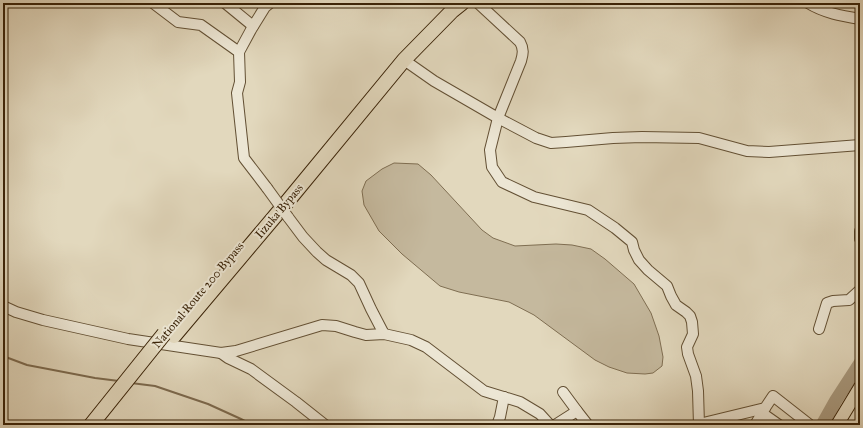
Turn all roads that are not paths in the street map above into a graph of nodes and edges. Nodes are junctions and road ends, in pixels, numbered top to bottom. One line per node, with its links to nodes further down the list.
1 (153, 3): 10 (street)
2 (225, 3): 9 (street)
3 (270, 3): 9 (street)
4 (449, 3): 20 (highway, National Route 200 Bypass)
5 (462, 3): 11 (highway, Iizuka Bypass)
6 (478, 3): 12 (street)
7 (808, 3): 8 (street)
8 (860, 19)
9 (253, 26): 10 (street)
10 (239, 52): 19 (street, bridge)
11 (404, 60): 12 (street); 20 (highway, Iizuka Bypass)
12 (498, 118): 13 (street); 34 (street)
13 (860, 145)
14 (860, 231): 15 (street)
15 (860, 239)
16 (860, 290): 18 (street)
17 (3, 306): 21 (street)
18 (819, 329)
19 (384, 334): 21 (street); 24 (street)
20 (169, 335): 27 (highway, National Route 200 Bypass, bridge); 28 (highway, Iizuka Bypass)
21 (221, 353): 29 (street)
22 (860, 388): 38 (main road)
23 (563, 392): 26 (street)
24 (504, 397): 30 (street); 31 (street)
25 (763, 410): 34 (street); 35 (street); 36 (street); 37 (street)
26 (577, 411): 32 (street); 33 (street)
27 (90, 425)
28 (102, 425)
29 (325, 425)
30 (497, 425)
31 (550, 425)
32 (556, 425)
33 (588, 425)
34 (699, 425)
35 (755, 425)
36 (779, 425)
37 (810, 425)
38 (837, 425)

